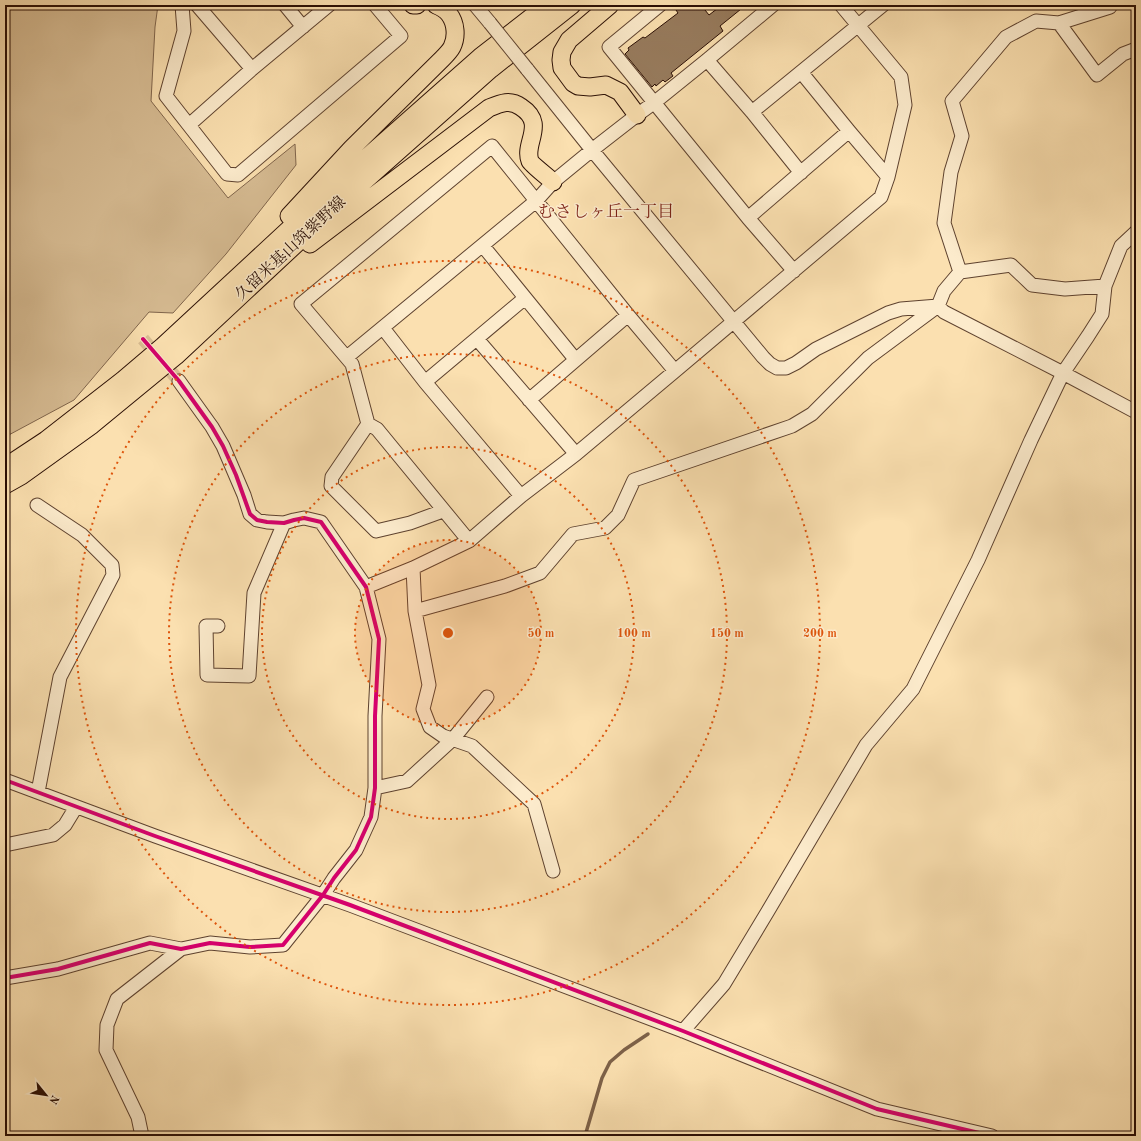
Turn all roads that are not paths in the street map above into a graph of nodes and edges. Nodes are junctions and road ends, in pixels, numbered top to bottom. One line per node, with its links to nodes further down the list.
1 (182, 5): 28 (street)
2 (197, 5): 23 (street)
3 (285, 5): 20 (street)
4 (329, 5): 20 (street)
5 (375, 5): 28 (street)
6 (413, 5): 7 (main road)
7 (417, 5)
8 (436, 5): 38 (main road)
9 (475, 5): 30 (street, bridge)
10 (547, 5): 38 (main road, 久留米基山筑紫野線)
11 (572, 5): 38 (main road, 久留米基山筑紫野線)
12 (610, 5): 27 (main road)
13 (660, 5): 25 (street)
14 (773, 5): 22 (street)
15 (841, 5): 19 (street)
16 (883, 5): 19 (street)
17 (1111, 5): 18 (street)
18 (1059, 23): 21 (street); 40 (street)
19 (859, 26): 24 (street); 32 (street)
20 (303, 27): 23 (street)
21 (1136, 49)
22 (707, 60): 25 (street); 26 (street)
23 (252, 69): 28 (street)
24 (801, 72): 26 (street); 29 (street)
25 (655, 102): 27 (street); 35 (street)
26 (752, 112): 31 (street)
27 (637, 115): 30 (street)
28 (188, 125)
29 (849, 131): 31 (street); 32 (street)
30 (592, 150): 33 (street); 45 (street)
31 (801, 173): 35 (street)
32 (888, 177): 39 (street)
33 (553, 182): 34 (street); 38 (main road)
34 (536, 201): 37 (street); 44 (street); 48 (street)
35 (748, 218): 39 (street)
36 (1136, 232): 41 (street)
37 (483, 246): 42 (street); 46 (street)
38 (262, 266): 58 (main road, 久留米基山筑紫野線); 59 (main road, 久留米基山筑紫野線)
39 (794, 271): 45 (street)
40 (960, 272): 41 (street); 43 (street)
41 (1105, 286): 51 (street)
42 (525, 298): 47 (street); 49 (street)
43 (938, 306): 45 (street); 51 (street); 67 (street)
44 (628, 315): 49 (street); 50 (street)
45 (734, 321): 50 (street)
46 (383, 328): 48 (street); 53 (street)
47 (477, 339): 53 (street); 54 (street)
48 (347, 357): 56 (street)
49 (575, 359): 54 (street)
50 (675, 371): 57 (street)
51 (1063, 372): 55 (street); 80 (street)
52 (179, 382): 63 (street)
53 (426, 382): 60 (street)
54 (529, 400): 57 (street)
55 (1136, 412)
56 (368, 424): 62 (street); 62 (street)
57 (576, 454): 60 (street)
58 (5, 467)
59 (5, 485)
60 (521, 496): 64 (street)
61 (37, 505): 73 (street)
62 (443, 511): 64 (street)
63 (284, 523): 66 (street); 68 (street)
64 (469, 541): 65 (street)
65 (413, 568): 66 (street); 67 (street)
66 (366, 587): 72 (street)
67 (415, 611): 70 (street)
68 (218, 626)
69 (487, 697): 70 (street)
70 (453, 739): 72 (street); 76 (street)
71 (5, 780): 73 (street)
72 (375, 788): 77 (street)
73 (38, 792): 74 (street)
74 (76, 807): 75 (street); 77 (street)
75 (5, 845)
76 (553, 871)
77 (323, 895): 78 (street); 80 (street)
78 (181, 949): 79 (street); 81 (street)
79 (5, 978)
80 (682, 1031): 82 (street)
81 (142, 1136)
82 (992, 1136)

